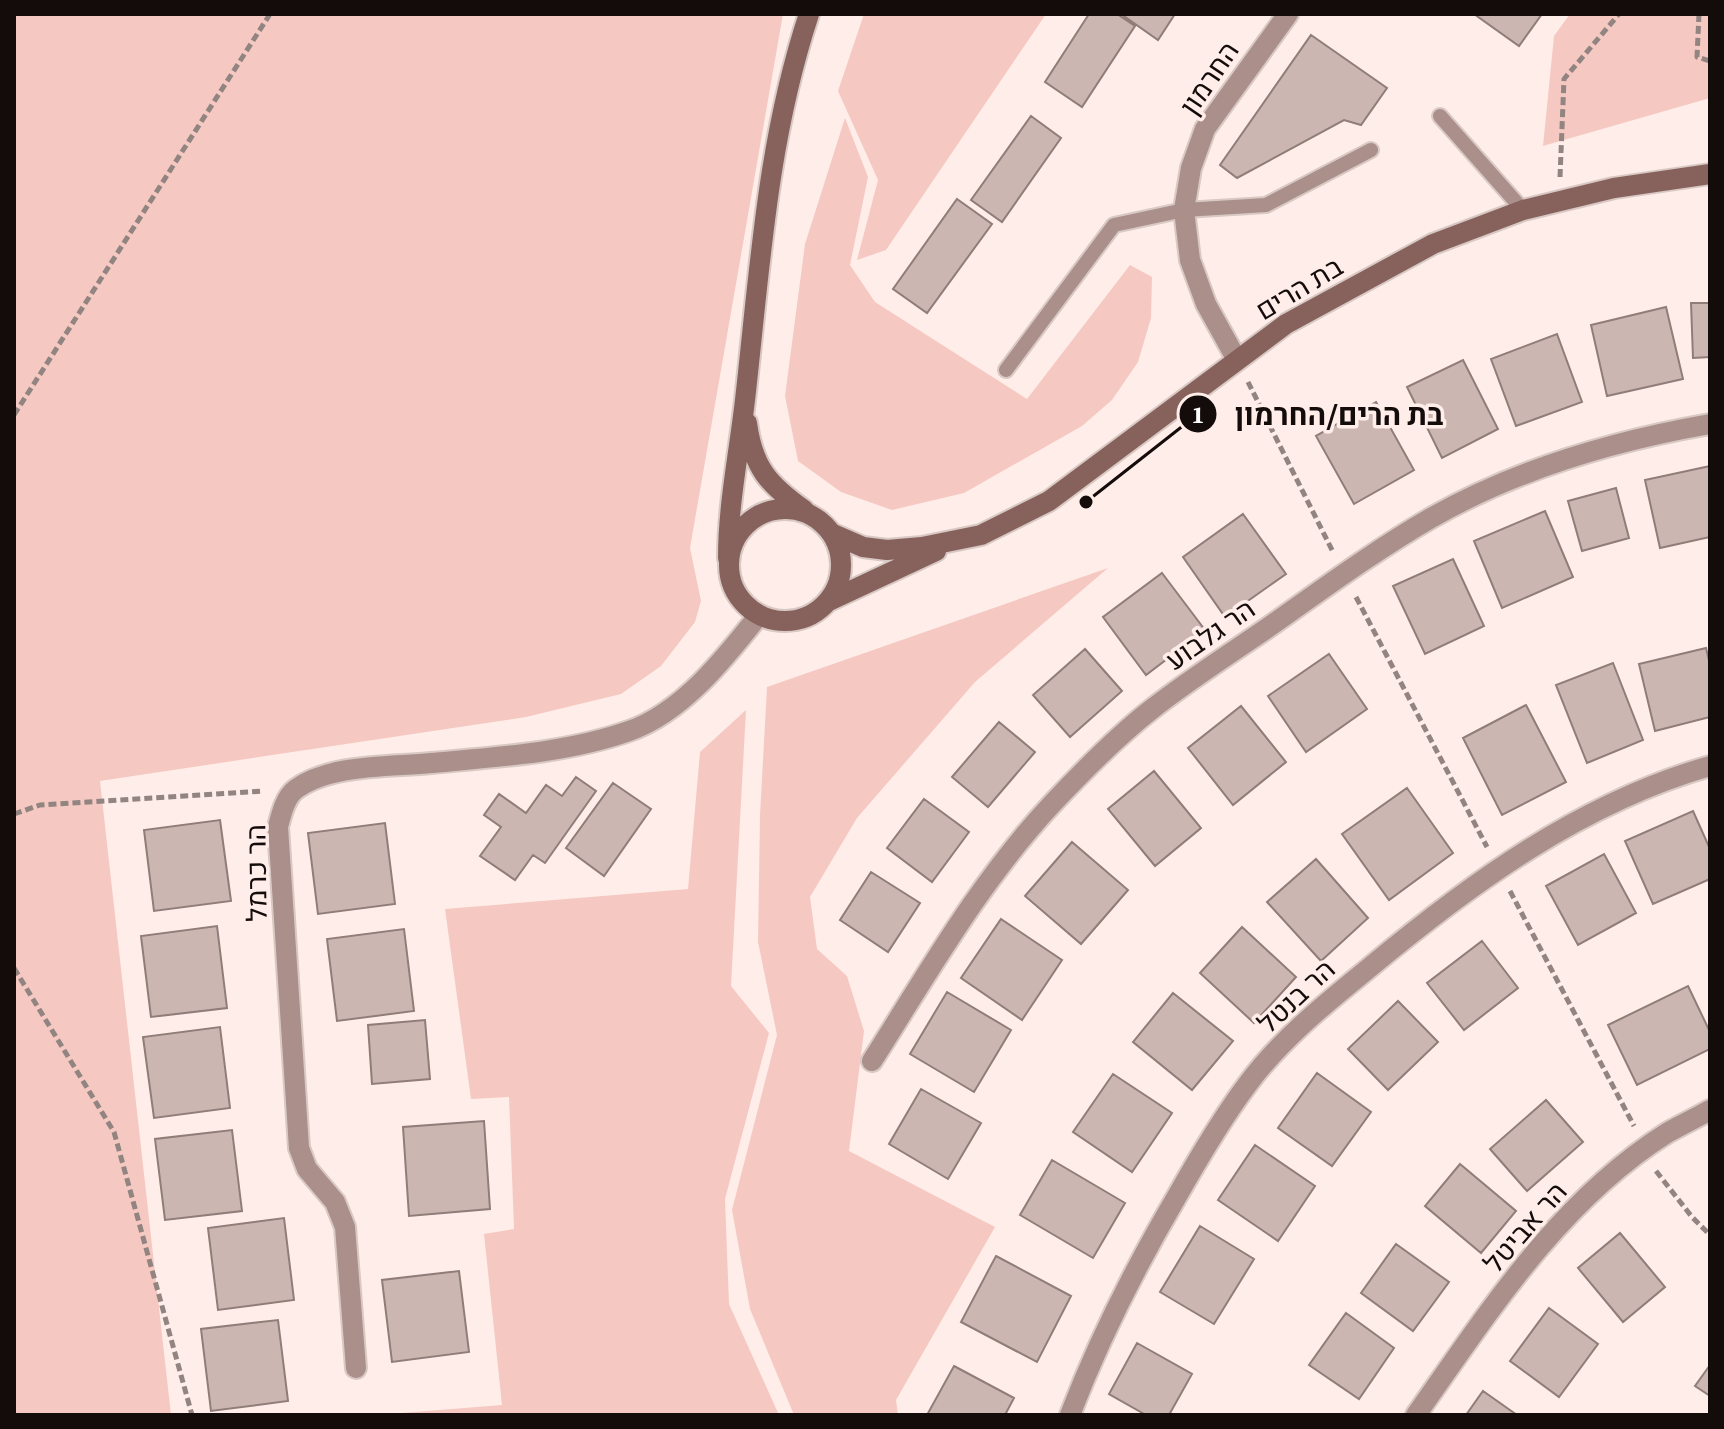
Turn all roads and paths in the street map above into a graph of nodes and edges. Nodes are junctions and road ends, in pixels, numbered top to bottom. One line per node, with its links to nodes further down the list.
1 (270, 14): 16 (path)
2 (809, 14): 15 (street)
3 (1288, 14): 11 (street, החרמון)
4 (1619, 14): 10 (path)
5 (1699, 14): 6 (path)
6 (1710, 61)
7 (1440, 116): 12 (lane)
8 (1371, 150): 11 (lane)
9 (1710, 174): 10 (street, בת הרים)
10 (1559, 202): 12 (street, בת הרים)
11 (1184, 210): 13 (street, החרמון); 14 (lane)
12 (1523, 210): 13 (street, בת הרים)
13 (1237, 360): 20 (street, בת הרים); 22 (path)
14 (1006, 370)
15 (745, 401): 18 (street); 21 (street)
16 (14, 415)
17 (1710, 424): 22 (street, הר גלבוע)
18 (807, 513): 19 (street); 21 (street)
19 (833, 534): 20 (street, בת הרים); 23 (street)
20 (958, 541): 23 (street, בת הרים)
21 (728, 558): 24 (street)
22 (1344, 575): 28 (path); 30 (street, הר גלבוע)
23 (829, 601): 24 (street)
24 (759, 615): 26 (street, הר כרמל)
25 (1710, 766): 28 (street, הר בנטל)
26 (293, 791): 27 (path); 34 (street, הר כרמל)
27 (14, 814)
28 (1498, 868): 32 (path); 36 (street, הר בנטל)
29 (14, 968): 35 (path)
30 (872, 1061)
31 (1710, 1110): 32 (street, הר אביטל)
32 (1645, 1149): 33 (path); 37 (street, הר אביטל)
33 (1710, 1235)
34 (356, 1368)
35 (192, 1415)
36 (1070, 1415)
37 (1416, 1415)

